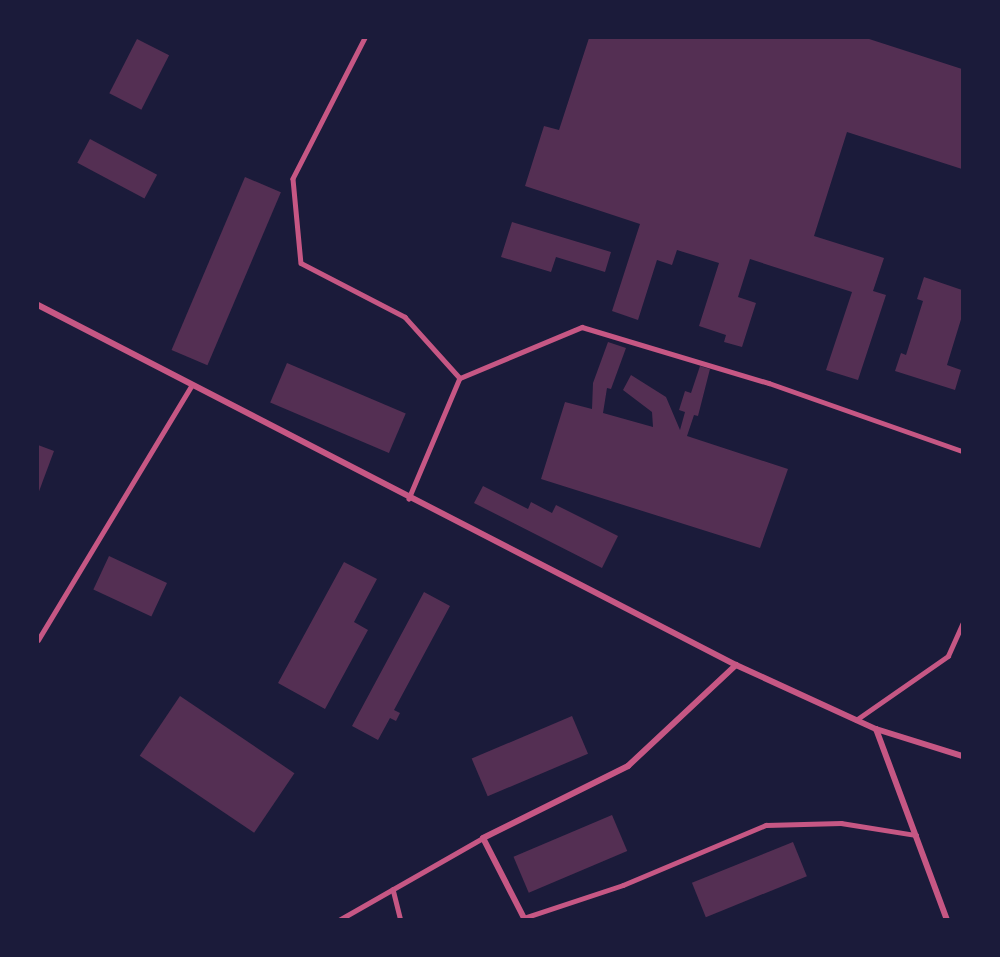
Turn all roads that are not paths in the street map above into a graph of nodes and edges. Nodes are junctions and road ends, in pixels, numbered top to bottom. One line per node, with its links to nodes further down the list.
1 (364, 38): 3 (lane)
2 (38, 305): 4 (street)
3 (460, 378): 5 (lane); 6 (lane)
4 (191, 386): 6 (street); 8 (lane)
5 (963, 451)
6 (409, 498): 9 (street)
7 (963, 624): 10 (lane)
8 (38, 640)
9 (736, 665): 10 (street); 14 (street)
10 (856, 720): 11 (street)
11 (876, 729): 12 (street); 13 (street)
12 (963, 756)
13 (916, 835): 16 (lane); 19 (street)
14 (483, 838): 15 (lane); 16 (street)
15 (393, 889): 17 (lane); 18 (lane)
16 (525, 919)
17 (339, 920)
18 (401, 920)
19 (947, 920)

